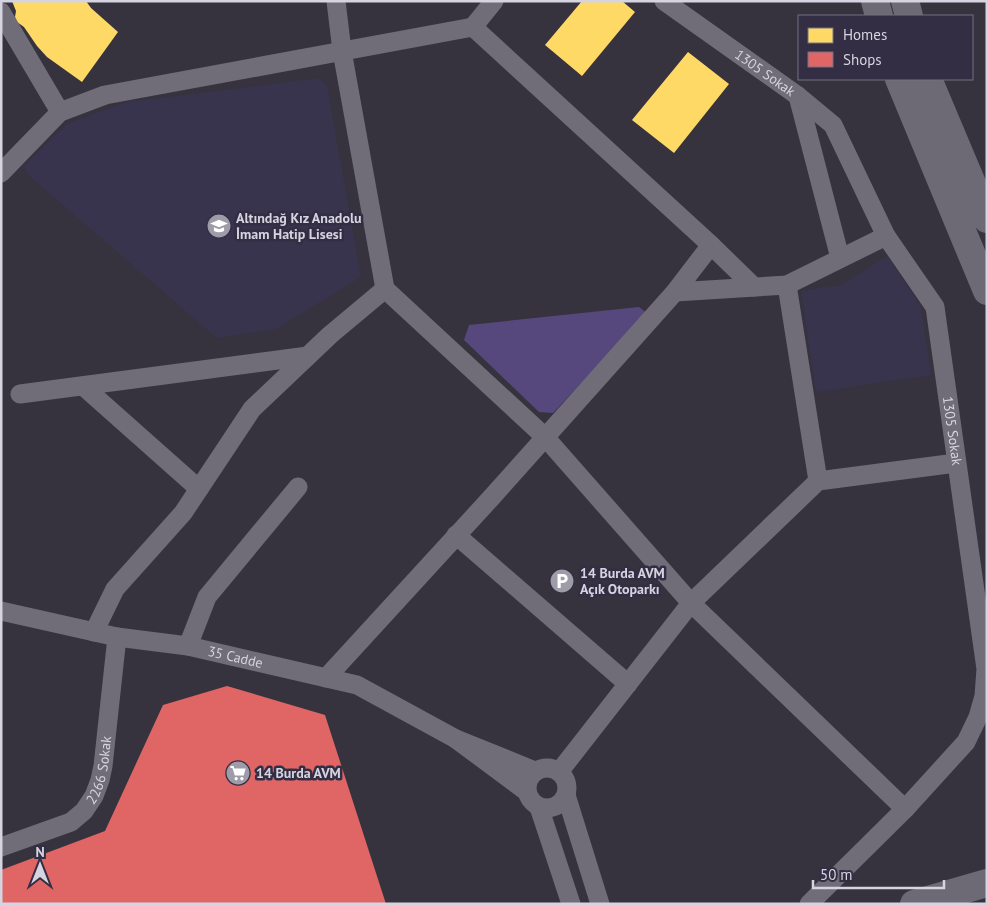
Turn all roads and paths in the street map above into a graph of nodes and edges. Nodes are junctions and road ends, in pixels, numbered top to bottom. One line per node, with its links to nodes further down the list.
1 (336, 1): 10 (street)
2 (494, 1): 9 (street)
3 (664, 1): 13 (street, 1305 Sokak)
4 (875, 1): 7 (highway)
5 (905, 1): 8 (highway)
6 (1, 12): 14 (street)
7 (879, 15)
8 (909, 15)
9 (473, 27): 10 (street); 18 (street)
10 (342, 51): 14 (street); 22 (street)
11 (899, 80): 23 (highway)
12 (928, 80): 16 (highway)
13 (798, 96): 17 (street, 1305 Sokak); 19 (street)
14 (60, 112): 15 (street)
15 (1, 173)
16 (987, 219)
17 (886, 236): 19 (street); 29 (street, 1305 Sokak)
18 (711, 245): 21 (street); 24 (street)
19 (840, 258): 20 (street)
20 (787, 284): 21 (street); 30 (street)
21 (754, 287): 24 (street)
22 (385, 289): 25 (street); 28 (street)
23 (987, 291)
24 (675, 292): 28 (street)
25 (308, 356): 26 (street); 32 (street)
26 (83, 386): 27 (street); 32 (street)
27 (20, 394)
28 (545, 437): 33 (street); 34 (street)
29 (956, 463): 30 (street); 47 (street, 1305 Sokak)
30 (818, 481): 34 (street)
31 (298, 487): 38 (street)
32 (199, 489): 36 (street)
33 (456, 535): 39 (street); 40 (street)
34 (690, 603): 40 (street); 47 (street)
35 (1, 611): 36 (street, 35 Cadde)
36 (94, 632): 37 (street, 35 Cadde)
37 (117, 637): 38 (street, 35 Cadde); 48 (street, 2266 Sokak)
38 (188, 646): 39 (street, 35 Cadde)
39 (326, 678): 41 (street, 35 Cadde)
40 (628, 684): 43 (street)
41 (456, 739): 42 (street); 44 (street)
42 (535, 771): 43 (street); 44 (street)
43 (559, 772): 45 (street)
44 (526, 791): 46 (street)
45 (566, 795): 46 (street); 51 (street)
46 (540, 807): 50 (street)
47 (905, 809): 52 (street, 1305 Sokak)
48 (1, 847)
49 (987, 883): 53 (highway)
50 (571, 904)
51 (600, 904)
52 (809, 904)
53 (914, 904)

